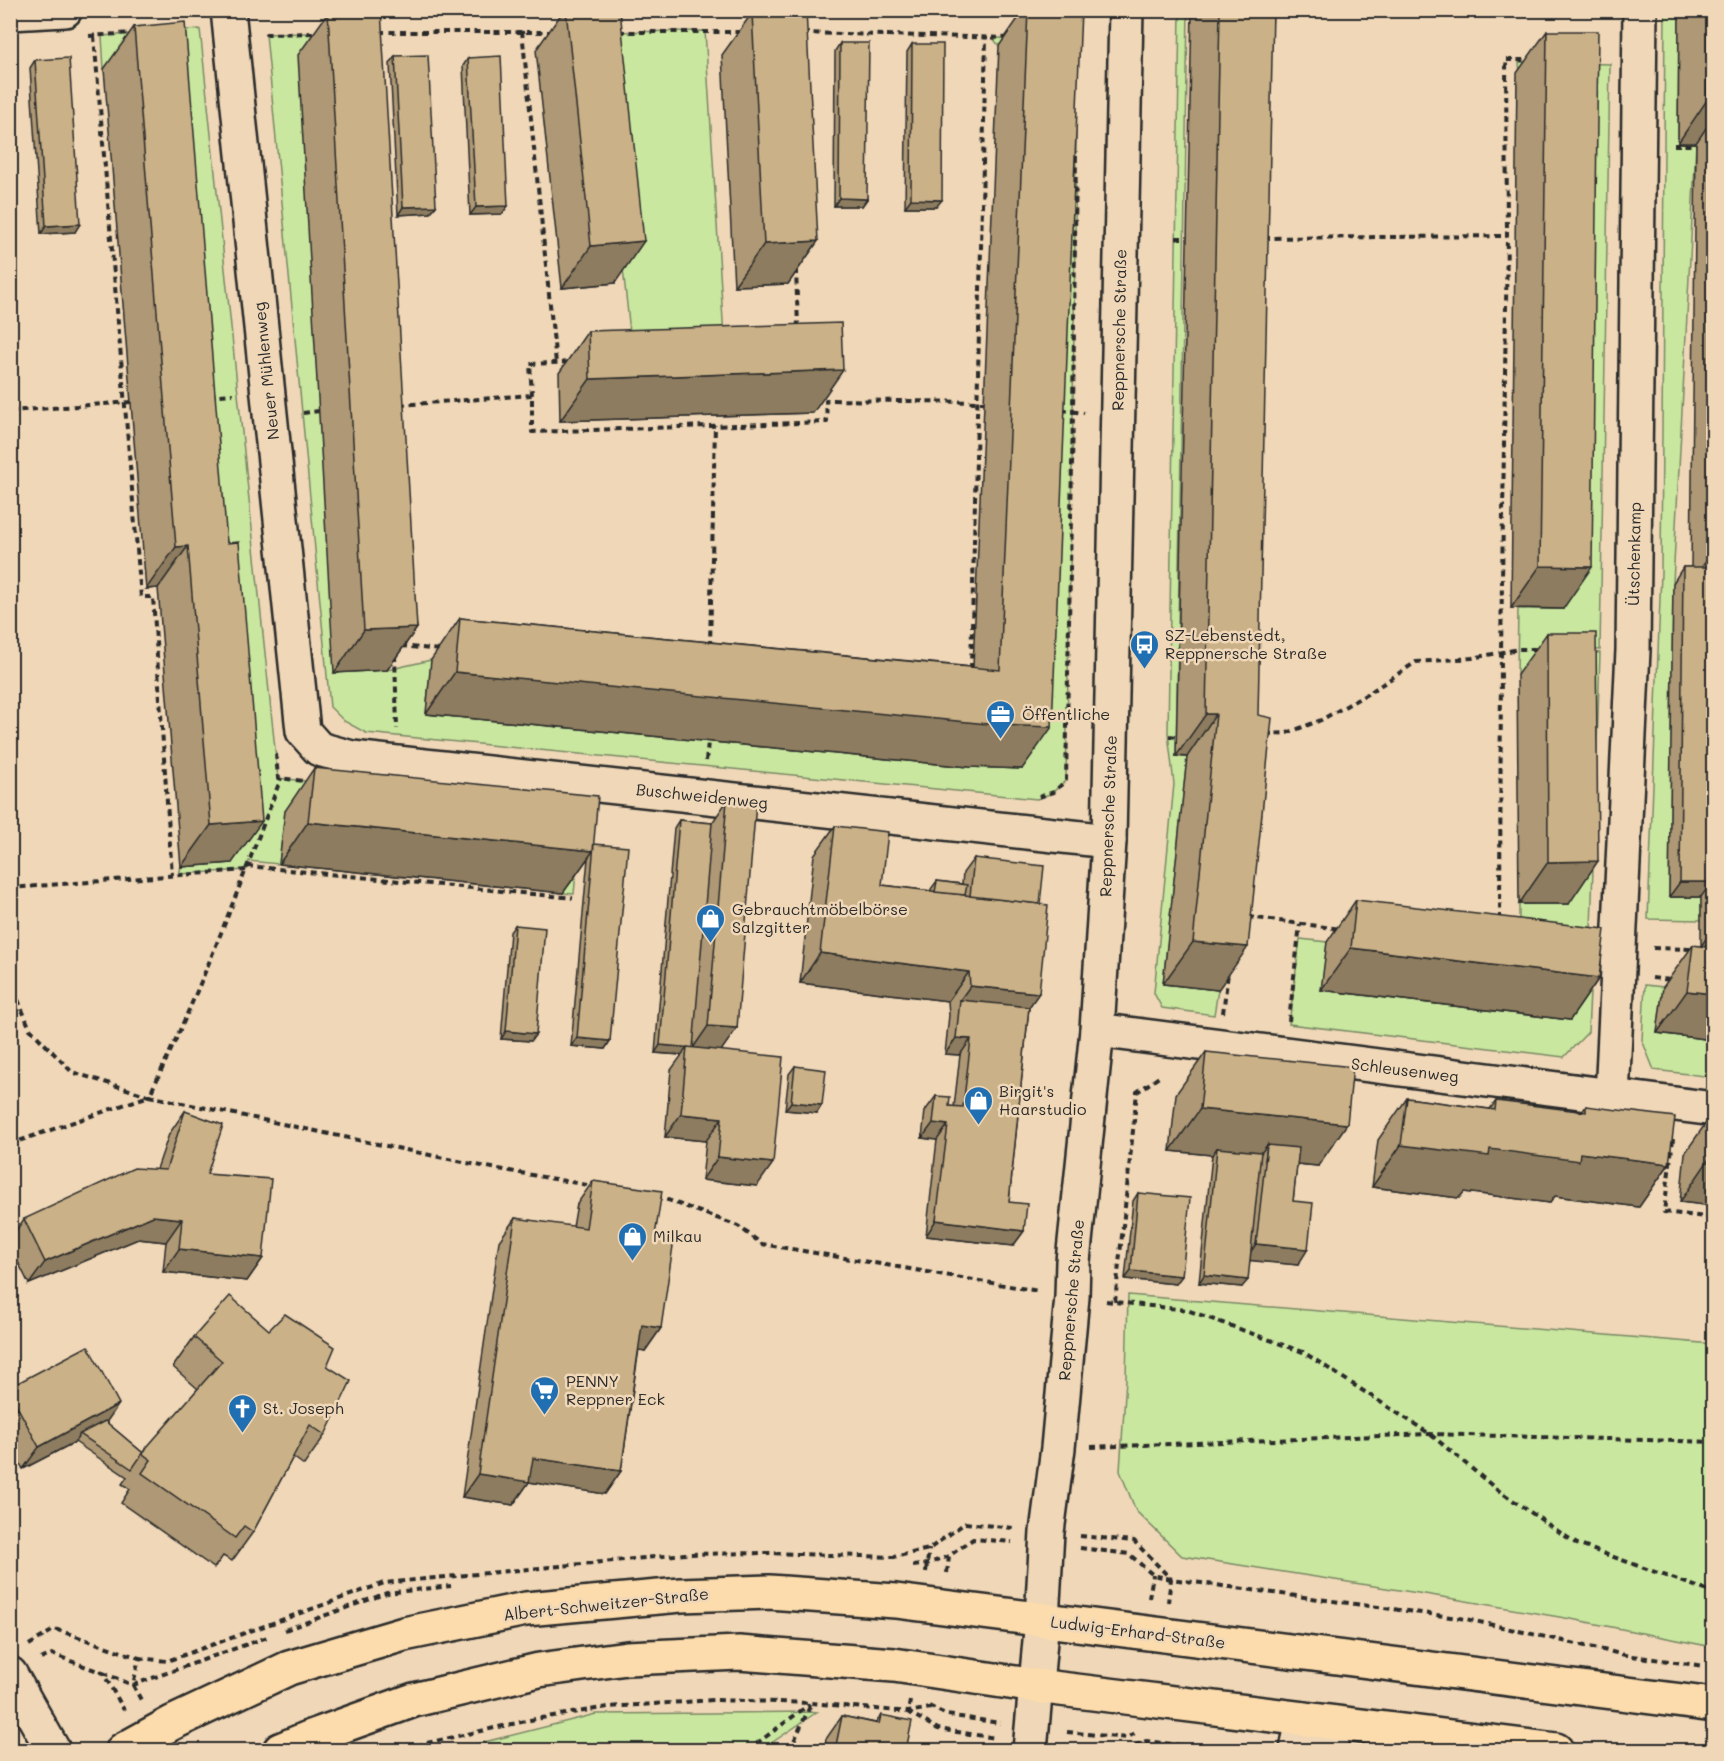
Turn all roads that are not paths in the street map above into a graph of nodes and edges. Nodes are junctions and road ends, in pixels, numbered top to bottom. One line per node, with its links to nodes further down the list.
1 (228, 10): 6 (street, Neuer Mühlenweg)
2 (1126, 10): 7 (street, Reppnersche Straße)
3 (1640, 10): 9 (street, Ütschenkamp)
4 (10, 14): 5 (street)
5 (74, 23)
6 (289, 737): 7 (street, Buschweidenweg)
7 (1109, 841): 8 (street, Reppnersche Straße)
8 (1097, 1030): 9 (street, Schleusenweg); 11 (street, Reppnersche Straße)
9 (1612, 1097): 10 (street, Schleusenweg)
10 (1713, 1109)
11 (1042, 1619): 13 (street, Ludwig-Erhard-Straße); 14 (main road, Ludwig-Erhard-Straße); 16 (main road, Albert-Schweitzer-Straße)
12 (11, 1675): 17 (street)
13 (1036, 1686): 15 (main road); 18 (main road); 19 (street, Ludwig-Erhard-Straße)
14 (1713, 1705)
15 (1322, 1731): 20 (street); 21 (main road)
16 (140, 1741)
17 (53, 1750)
18 (280, 1750)
19 (1030, 1750)
20 (1297, 1750)
21 (1556, 1750)

